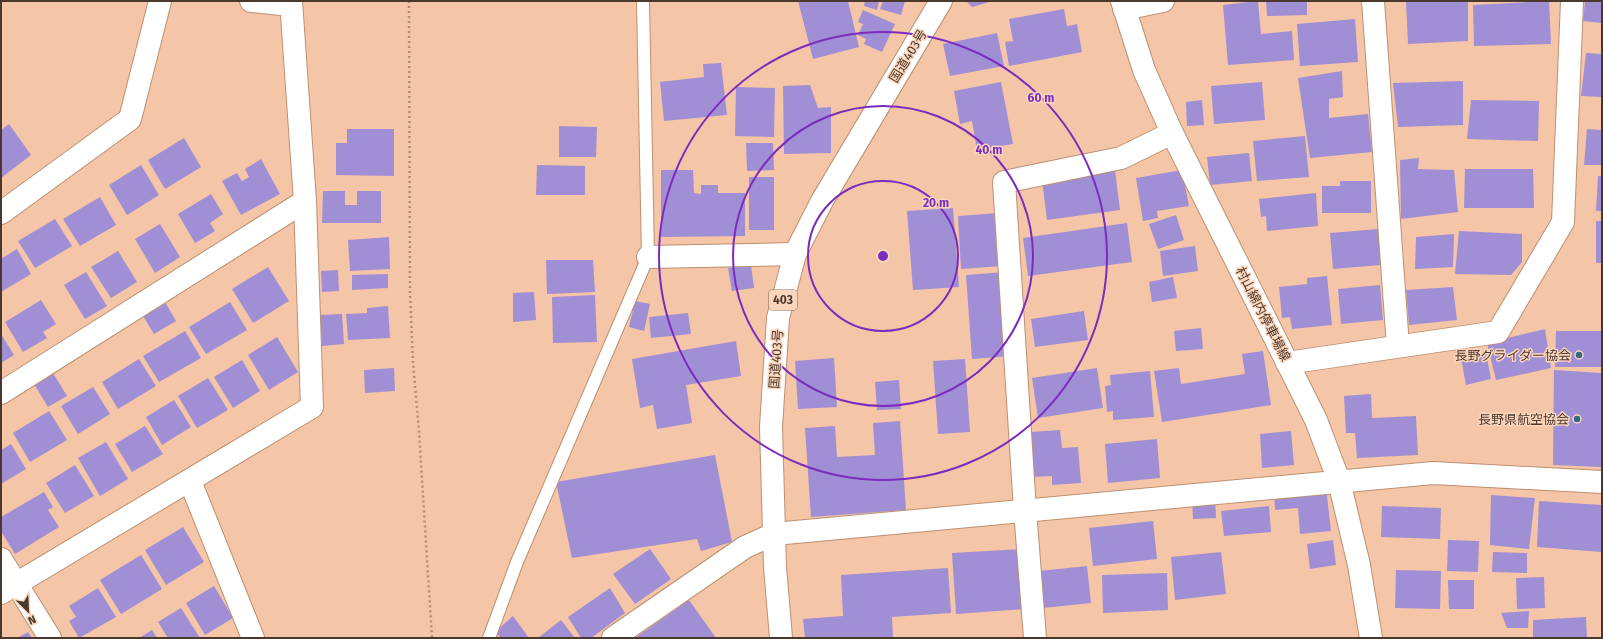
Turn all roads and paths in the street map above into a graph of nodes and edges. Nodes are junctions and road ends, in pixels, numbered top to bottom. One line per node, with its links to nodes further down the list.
1 (160, 1): 13 (main road)
2 (251, 1): 9 (main road)
3 (409, 1): 28 (path)
4 (643, 1): 15 (lane)
5 (941, 1): 14 (main road, 国道403号 / 403)
6 (1162, 1): 10 (main road)
7 (1373, 1): 16 (main road)
8 (1572, 1): 16 (main road)
9 (291, 3): 12 (main road)
10 (1123, 5): 11 (main road, 村山綿内停車場線)
11 (1172, 134): 17 (main road, 村山綿内停車場線); 22 (main road)
12 (305, 201): 18 (main road); 19 (main road)
13 (1, 213)
14 (795, 254): 15 (main road); 23 (main road, 国道403号 / 403)
15 (648, 257): 29 (lane)
16 (1398, 346): 17 (main road)
17 (1287, 363): 20 (main road, 村山綿内停車場線)
18 (1, 393)
19 (190, 480): 25 (main road); 27 (main road)
20 (1339, 482): 21 (main road); 22 (main road); 33 (main road, 村山綿内停車場線)
21 (1602, 482)
22 (1025, 510): 23 (main road); 32 (main road)
23 (774, 534): 30 (main road); 31 (main road, 国道403号 / 403)
24 (1, 559): 25 (main road)
25 (9, 588): 26 (main road)
26 (50, 638)
27 (253, 638)
28 (432, 638)
29 (489, 638)
30 (612, 638)
31 (782, 638)
32 (1035, 638)
33 (1371, 638)

